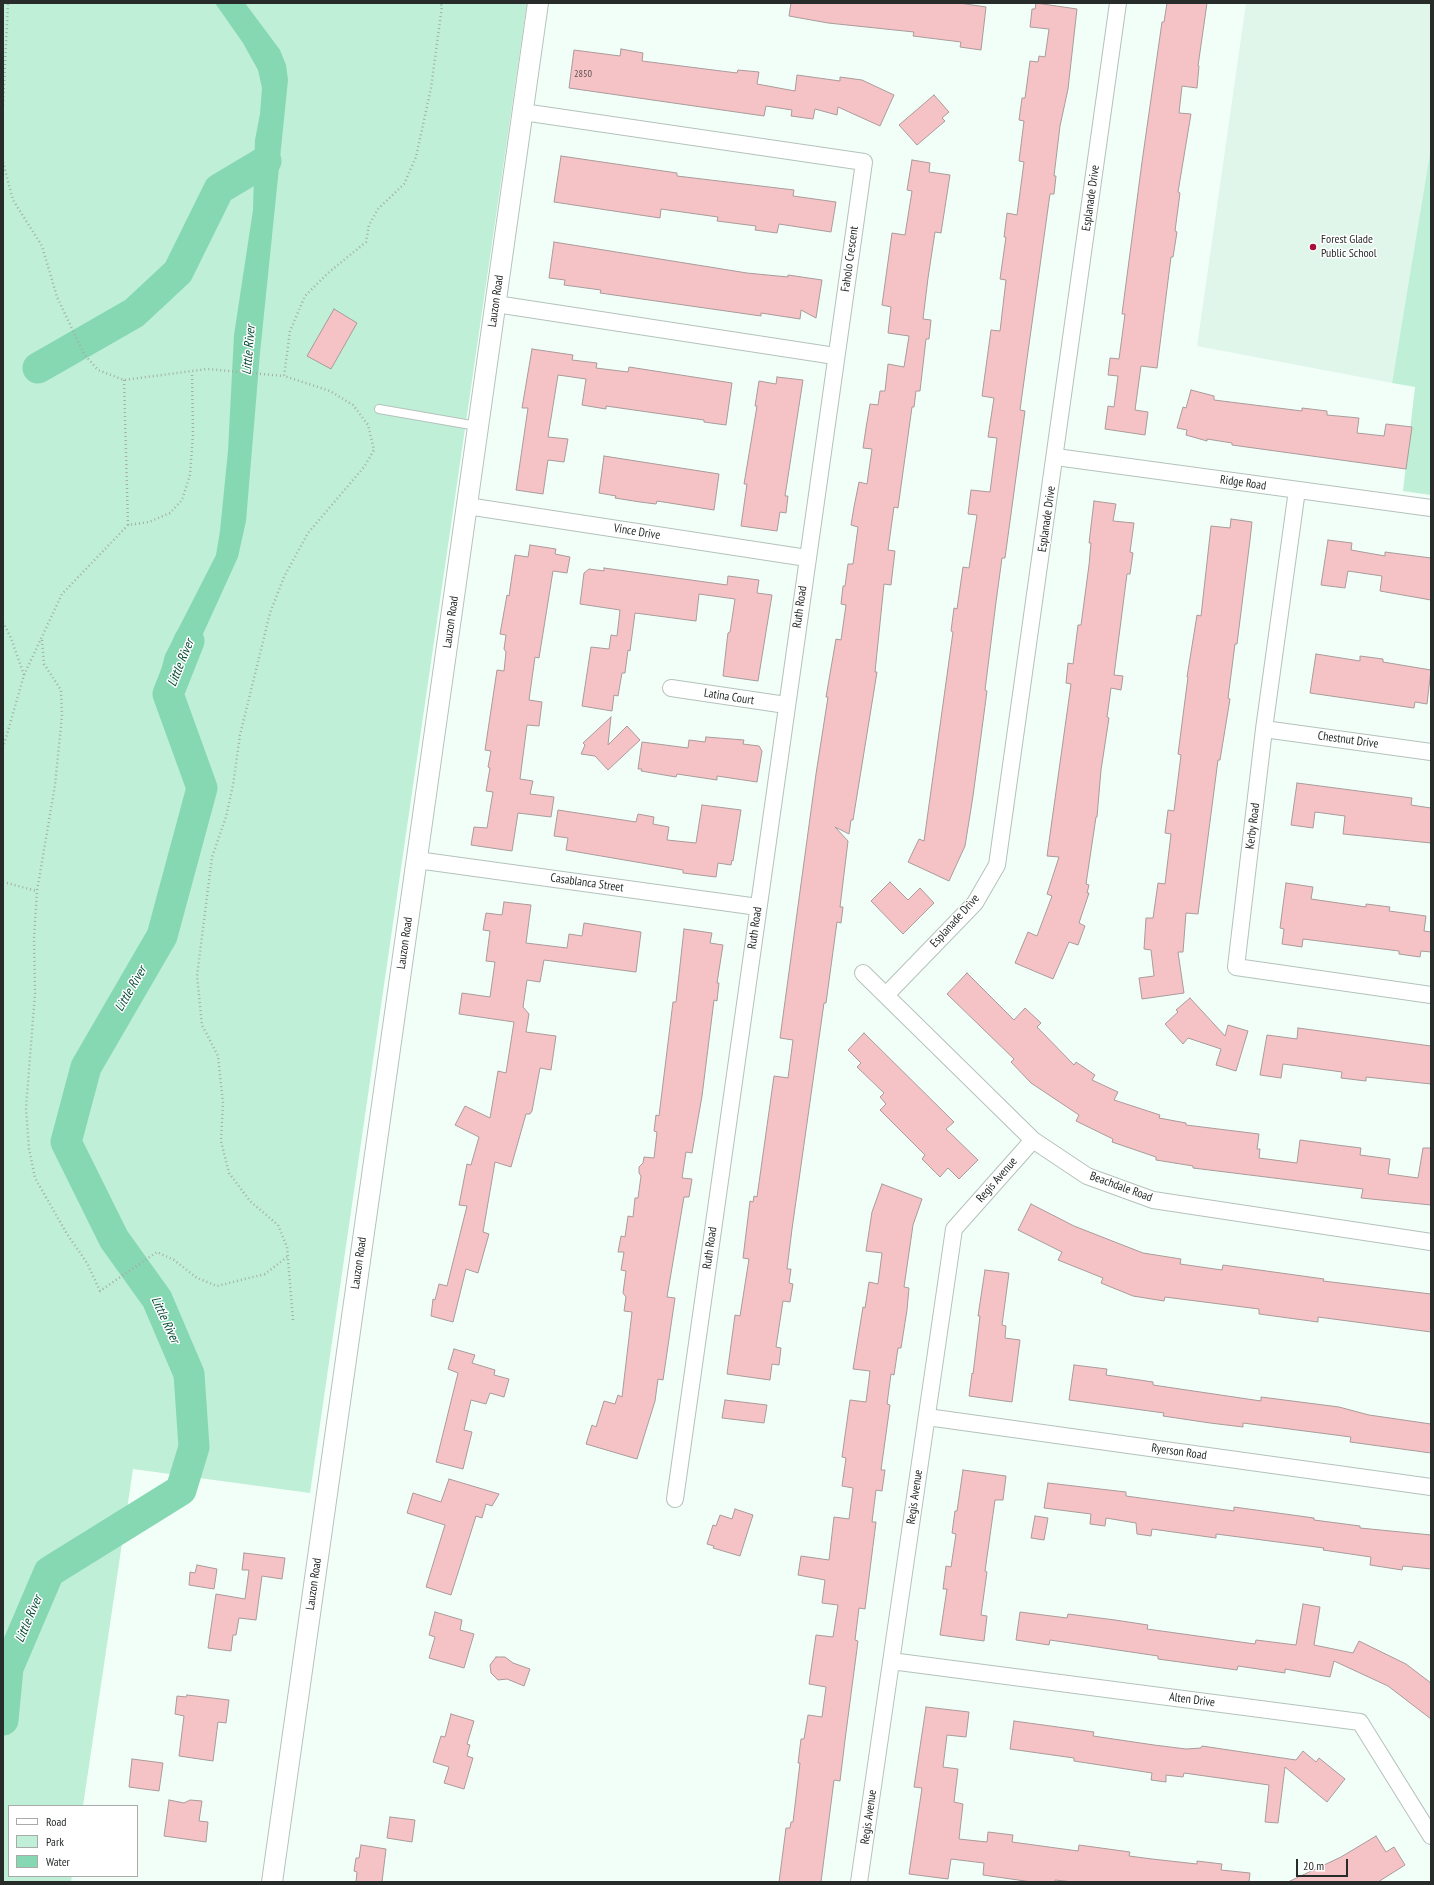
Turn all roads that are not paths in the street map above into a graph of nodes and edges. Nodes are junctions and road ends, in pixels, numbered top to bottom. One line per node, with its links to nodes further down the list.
1 (538, 3): 3 (street, Lauzon Road)
2 (1118, 3): 8 (street, Esplanade Drive)
3 (523, 112): 4 (street, Lauzon Road); 5 (street, Faholo Crescent)
4 (496, 304): 5 (street); 7 (street, Lauzon Road)
5 (836, 356): 12 (street, Ruth Road)
6 (379, 409): 7 (lane)
7 (478, 426): 10 (street, Lauzon Road)
8 (1056, 457): 9 (street, Ridge Road); 20 (street, Esplanade Drive)
9 (1297, 490): 11 (street, Ridge Road); 15 (street, Kerby Road)
10 (467, 506): 12 (street, Vince Drive); 17 (street, Lauzon Road)
11 (1431, 508)
12 (807, 558): 14 (street, Ruth Road)
13 (671, 688): 14 (street, Latina Court)
14 (786, 705): 18 (street, Ruth Road)
15 (1264, 729): 16 (street, Chestnut Drive); 21 (street, Kerby Road)
16 (1431, 752)
17 (417, 860): 18 (street, Casablanca Street); 29 (street, Lauzon Road)
18 (758, 907): 26 (street, Ruth Road)
19 (863, 973): 20 (street, Beachdale Road)
20 (886, 995): 22 (street, Beachdale Road)
21 (1431, 995)
22 (1032, 1140): 23 (street, Beachdale Road); 24 (street, Regis Avenue)
23 (1431, 1242)
24 (927, 1417): 25 (street, Ryerson Road); 27 (street, Regis Avenue)
25 (1431, 1487)
26 (675, 1499)
27 (891, 1661): 28 (street, Alten Drive); 30 (street, Regis Avenue)
28 (1431, 1836)
29 (272, 1882)
30 (859, 1882)

